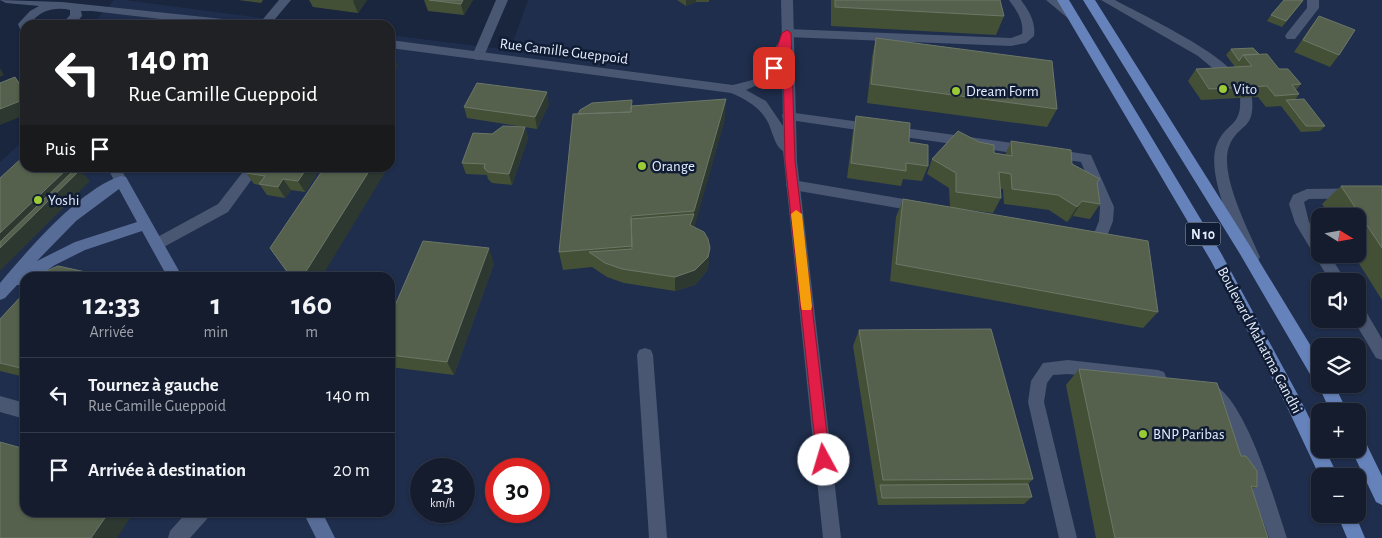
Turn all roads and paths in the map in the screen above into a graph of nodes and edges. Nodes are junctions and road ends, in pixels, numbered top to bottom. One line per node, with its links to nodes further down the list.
1 (5, 0): 11 (street); 14 (street)
2 (285, 0): 18 (street)
3 (502, 0): 22 (street)
4 (787, 0): 19 (street)
5 (1016, 0): 19 (street)
6 (1052, 0): 13 (street)
7 (1063, 0): 13 (main road, Boulevard Mahatma Gandhi / N 10)
8 (1089, 0): 40 (main road, Boulevard Mahatma Gandhi / N 10)
9 (1107, 0): 23 (street)
10 (1313, 0): 20 (street)
11 (55, 5): 12 (street); 15 (street)
12 (75, 8): 16 (street); 17 (street)
13 (1074, 18): 52 (main road, Boulevard Mahatma Gandhi / N 10)
14 (22, 20)
15 (29, 20)
16 (72, 20)
17 (198, 20)
18 (268, 20)
19 (787, 33): 24 (street, Rue Camille Gueppoid); 26 (street)
20 (1291, 36)
21 (395, 45): 22 (street, Rue Camille Gueppoid)
22 (478, 56): 24 (street, Rue Camille Gueppoid)
23 (1232, 78)
24 (733, 89): 27 (street, Rue Camille Gueppoid)
25 (1246, 98): 40 (street)
26 (788, 116): 27 (street); 35 (street)
27 (790, 161): 31 (street)
28 (116, 172): 30 (street)
29 (250, 172): 37 (street)
30 (121, 181): 34 (street); 42 (street)
31 (793, 185): 33 (street); 60 (street)
32 (1382, 193): 36 (street)
33 (933, 209)
34 (146, 224): 37 (street); 38 (street)
35 (1067, 233)
36 (1311, 237)
37 (157, 244): 39 (street)
38 (30, 272)
39 (173, 272)
40 (1259, 272): 46 (main road, Boulevard Mahatma Gandhi / N 10)
41 (20, 280): 42 (street)
42 (0, 295)
43 (1366, 326): 44 (street)
44 (1382, 353)
45 (645, 355): 59 (street)
46 (1311, 361)
47 (1177, 380): 61 (street)
48 (1196, 383): 62 (street)
49 (0, 404): 50 (street)
50 (20, 410)
51 (1364, 458): 53 (main road)
52 (1325, 468)
53 (1382, 496)
54 (196, 517): 57 (street)
55 (315, 517): 58 (street)
56 (1350, 523): 63 (main road)
57 (177, 538)
58 (326, 538)
59 (658, 538)
60 (832, 538)
61 (1068, 538)
62 (1278, 538)
63 (1356, 538)

